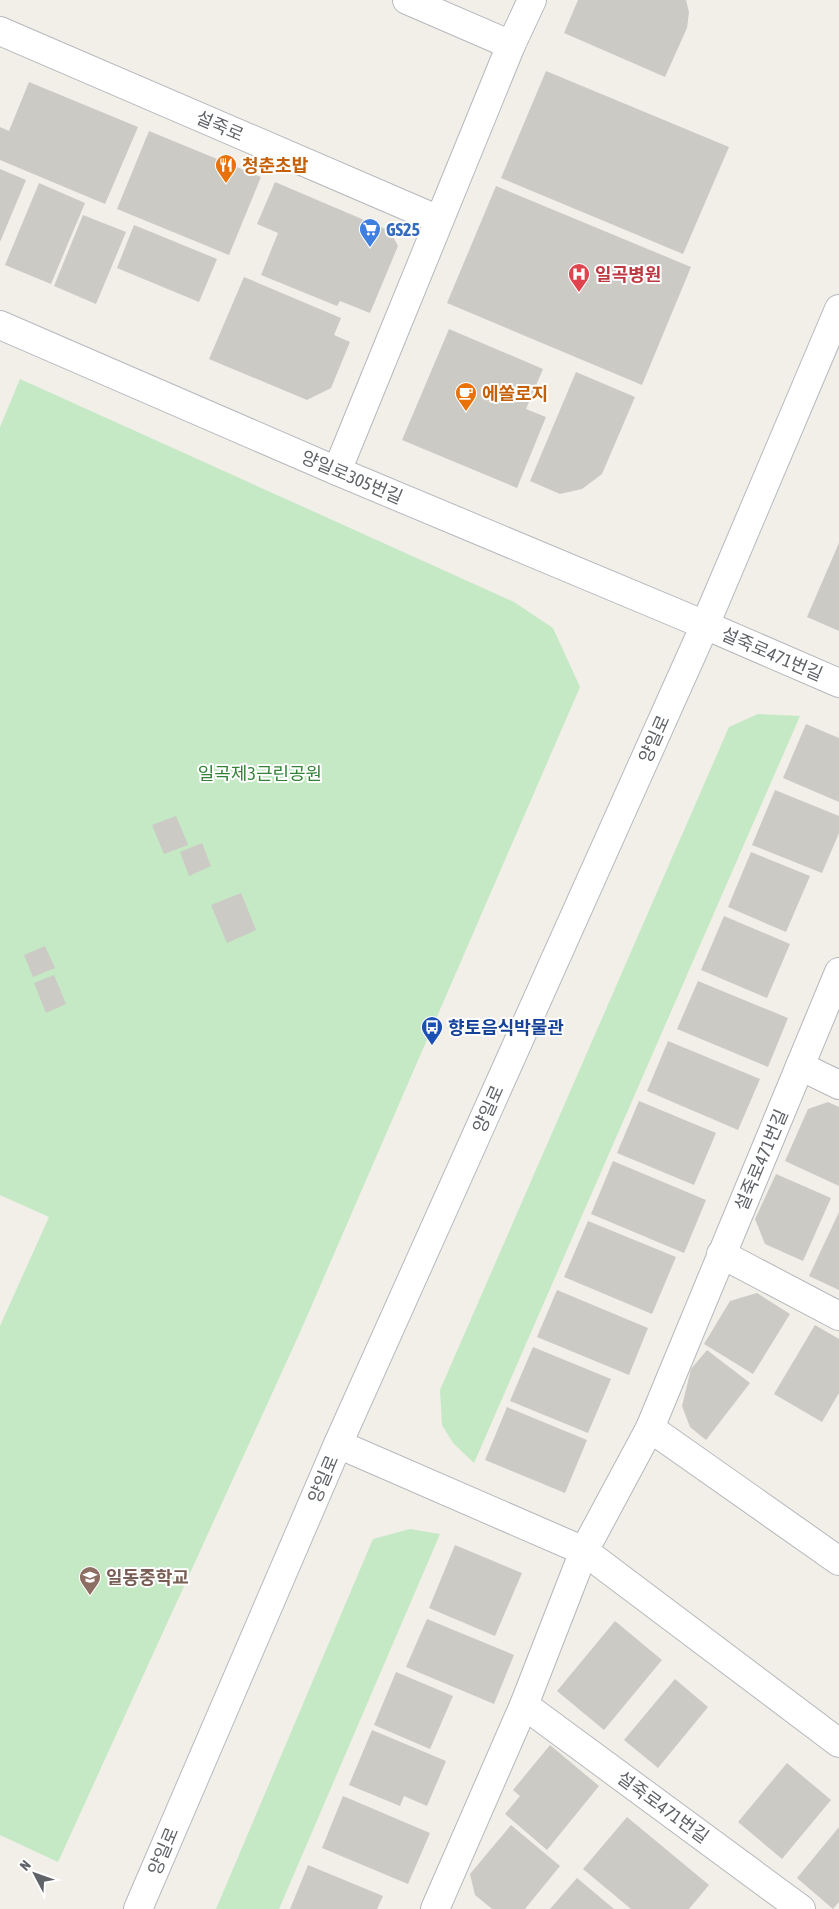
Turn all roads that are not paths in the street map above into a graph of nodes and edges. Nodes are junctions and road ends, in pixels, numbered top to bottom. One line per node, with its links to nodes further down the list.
1 (407, 0): 4 (street)
2 (532, 0): 4 (street)
3 (0, 31): 5 (street, 설죽로)
4 (511, 45): 5 (street)
5 (440, 220): 8 (street)
6 (839, 309): 9 (street, 양일로)
7 (0, 325): 8 (street, 양일로305번길)
8 (337, 471): 9 (street, 양일로305번길)
9 (705, 625): 10 (street, 설죽로471번길); 17 (street, 양일로)
10 (839, 683)
11 (839, 972): 12 (street, 설죽로471번길)
12 (800, 1066): 13 (street); 14 (street, 설죽로471번길)
13 (839, 1085)
14 (721, 1254): 15 (street); 16 (street, 설죽로471번길)
15 (839, 1316)
16 (650, 1428): 18 (street, 설죽로471번길); 19 (street)
17 (338, 1444): 18 (street); 23 (street, 양일로)
18 (584, 1551): 20 (street, 설죽로471번길); 21 (street)
19 (839, 1561)
20 (524, 1705): 22 (street, 설죽로471번길); 24 (street, 설죽로471번길)
21 (839, 1743)
22 (443, 1905)
23 (138, 1909)
24 (801, 1909)

